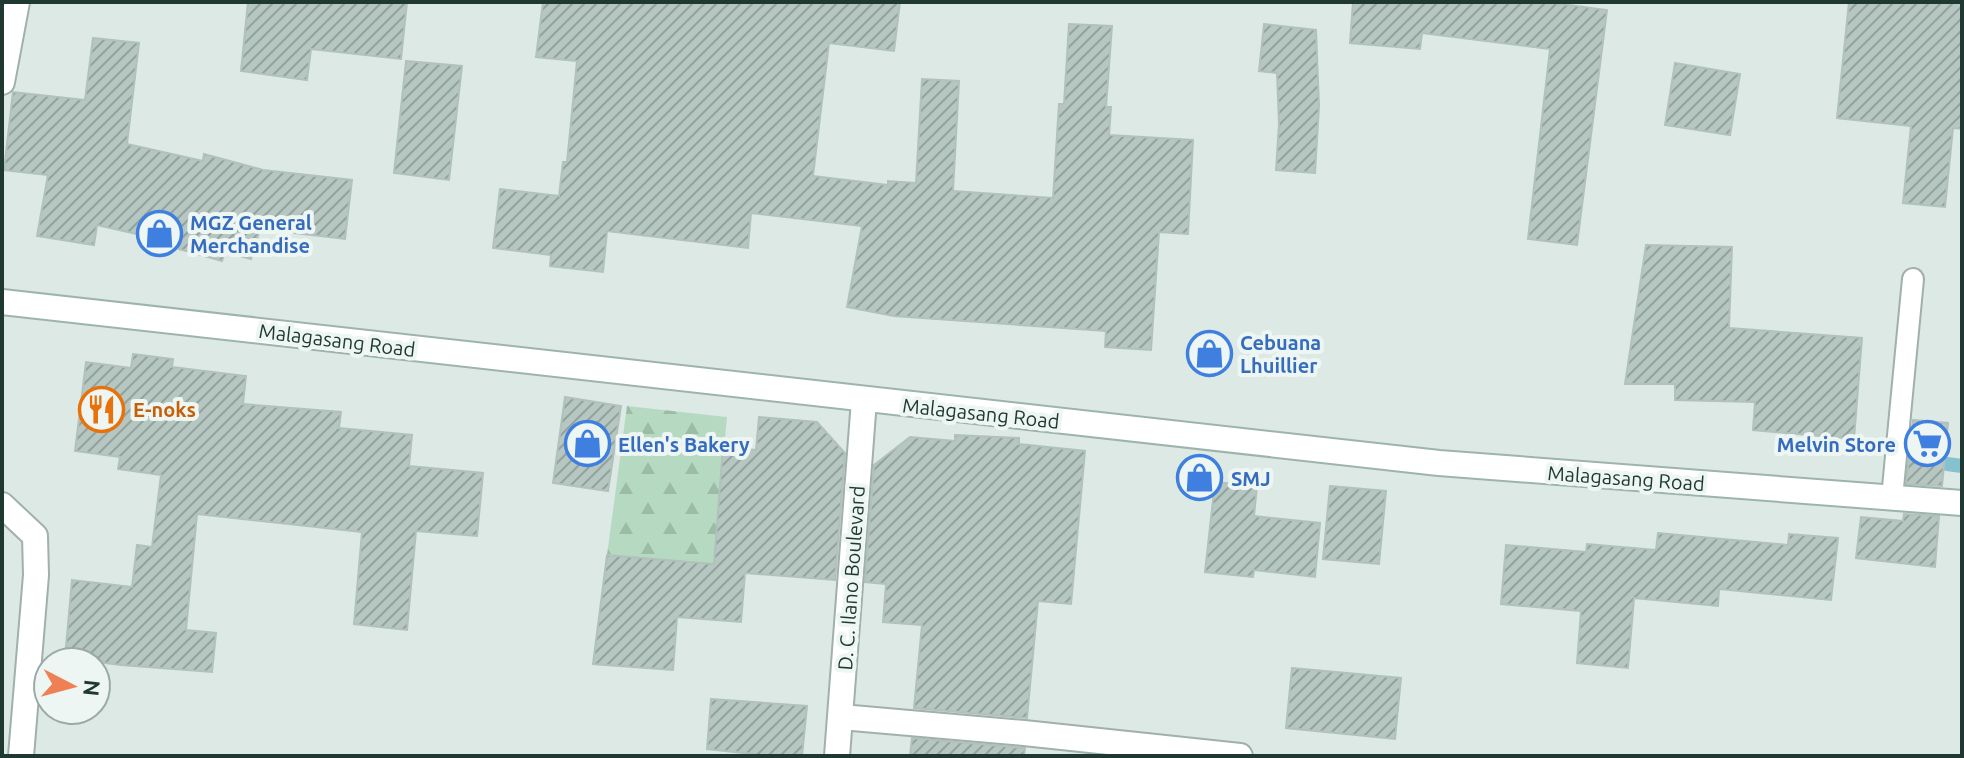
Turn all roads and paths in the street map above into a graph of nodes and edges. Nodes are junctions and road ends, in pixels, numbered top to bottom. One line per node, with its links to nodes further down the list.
1 (17, 2): 2 (main road)
2 (2, 82)
3 (1913, 279): 6 (lane)
4 (2, 302): 5 (main road, Malagasang Road)
5 (864, 400): 6 (main road, Malagasang Road); 9 (main road, D. C. Ilano Boulevard)
6 (1892, 498): 7 (main road, Malagasang Road)
7 (1962, 503)
8 (2, 505): 11 (main road)
9 (841, 717): 10 (main road); 12 (main road, D. C. Ilano Boulevard)
10 (1197, 754): 13 (main road)
11 (21, 756)
12 (837, 756)
13 (1240, 756)

